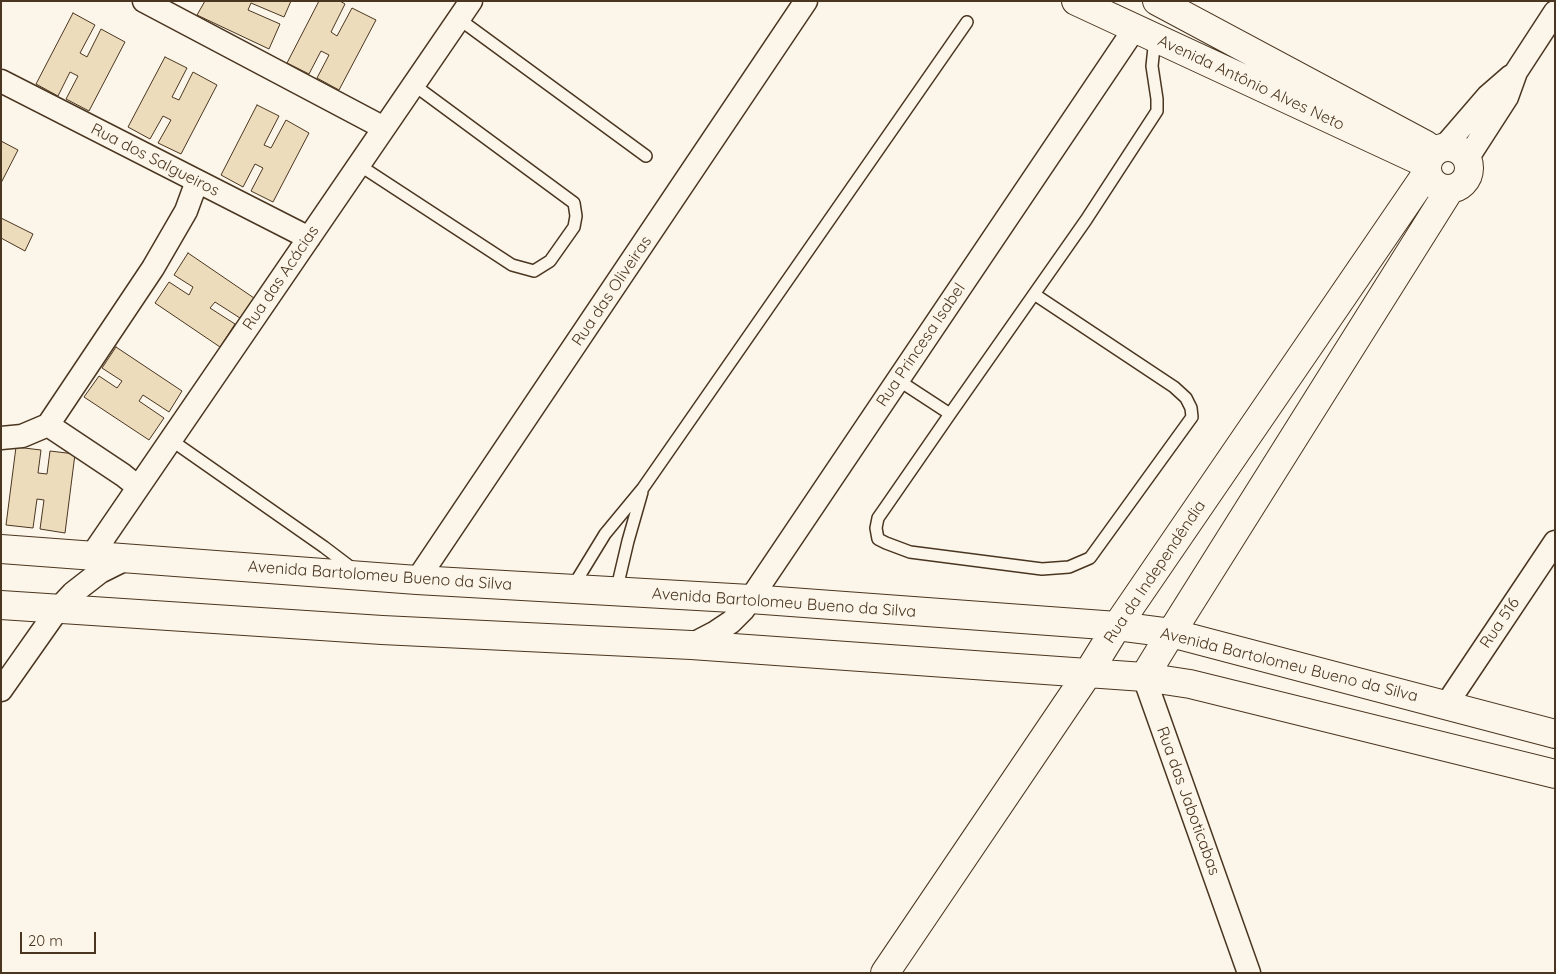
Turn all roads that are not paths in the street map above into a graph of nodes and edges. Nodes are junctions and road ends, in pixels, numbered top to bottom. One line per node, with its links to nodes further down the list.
1 (144, 1): 11 (street)
2 (806, 1): 30 (street, Rua das Oliveiras)
3 (1076, 1): 8 (street, Avenida Antônio Alves Neto)
4 (1157, 1): 13 (street, Avenida Antônio Alves Neto)
5 (467, 6): 10 (street, Rua das Acácias); 12 (lane)
6 (967, 22): 24 (lane)
7 (1551, 25): 13 (street, Rua da Independêndia)
8 (1145, 33): 13 (street, Avenida Antônio Alves Neto); 17 (lane); 18 (street, Rua Princesa Isabel)
9 (1, 81): 15 (street, Rua dos Salgueiros)
10 (414, 85): 11 (street, Rua das Acácias); 14 (lane)
11 (384, 128): 14 (street, Rua das Acácias)
12 (646, 156)
13 (1440, 158): 36 (street, Rua da Independêndia); 37 (street)
14 (359, 165): 16 (street, Rua das Acácias)
15 (196, 181): 16 (street, Rua dos Salgueiros); 20 (street)
16 (309, 238): 22 (street, Rua das Acácias)
17 (1034, 294): 19 (lane); 19 (lane)
18 (898, 380): 19 (lane); 33 (street, Rua Princesa Isabel)
19 (950, 414)
20 (48, 426): 21 (street); 23 (street)
21 (1, 438)
22 (170, 440): 23 (street, Rua das Acácias); 29 (lane)
23 (138, 487): 27 (street, Rua das Acácias)
24 (643, 488): 31 (lane); 32 (lane)
25 (1555, 542): 42 (street, Rua 516)
26 (1, 548): 27 (street, Avenida Bartolomeu Bueno da Silva)
27 (92, 555): 28 (street, Avenida Bartolomeu Bueno da Silva)
28 (128, 558): 29 (street, Avenida Bartolomeu Bueno da Silva); 35 (street)
29 (361, 576): 30 (street, Avenida Bartolomeu Bueno da Silva)
30 (417, 580): 31 (street, Avenida Bartolomeu Bueno da Silva)
31 (572, 589): 32 (street, Avenida Bartolomeu Bueno da Silva)
32 (616, 592): 33 (street, Avenida Bartolomeu Bueno da Silva)
33 (750, 599): 36 (street, Avenida Bartolomeu Bueno da Silva); 38 (street, Rua Princesa Isabel)
34 (1, 605): 35 (street)
35 (58, 609): 38 (street); 41 (street)
36 (1116, 626): 37 (street, Avenida Bartolomeu Bueno da Silva); 39 (street, Rua da Independêndia)
37 (1171, 633): 40 (street); 42 (street, Avenida Bartolomeu Bueno da Silva)
38 (691, 645): 39 (street)
39 (1088, 673): 40 (street); 45 (street, Rua da Independêndia)
40 (1144, 677): 44 (street); 46 (street, Rua das Jaboticabas)
41 (1, 690)
42 (1446, 705): 43 (street, Avenida Bartolomeu Bueno da Silva)
43 (1555, 734)
44 (1555, 774)
45 (885, 973)
46 (1250, 973)

